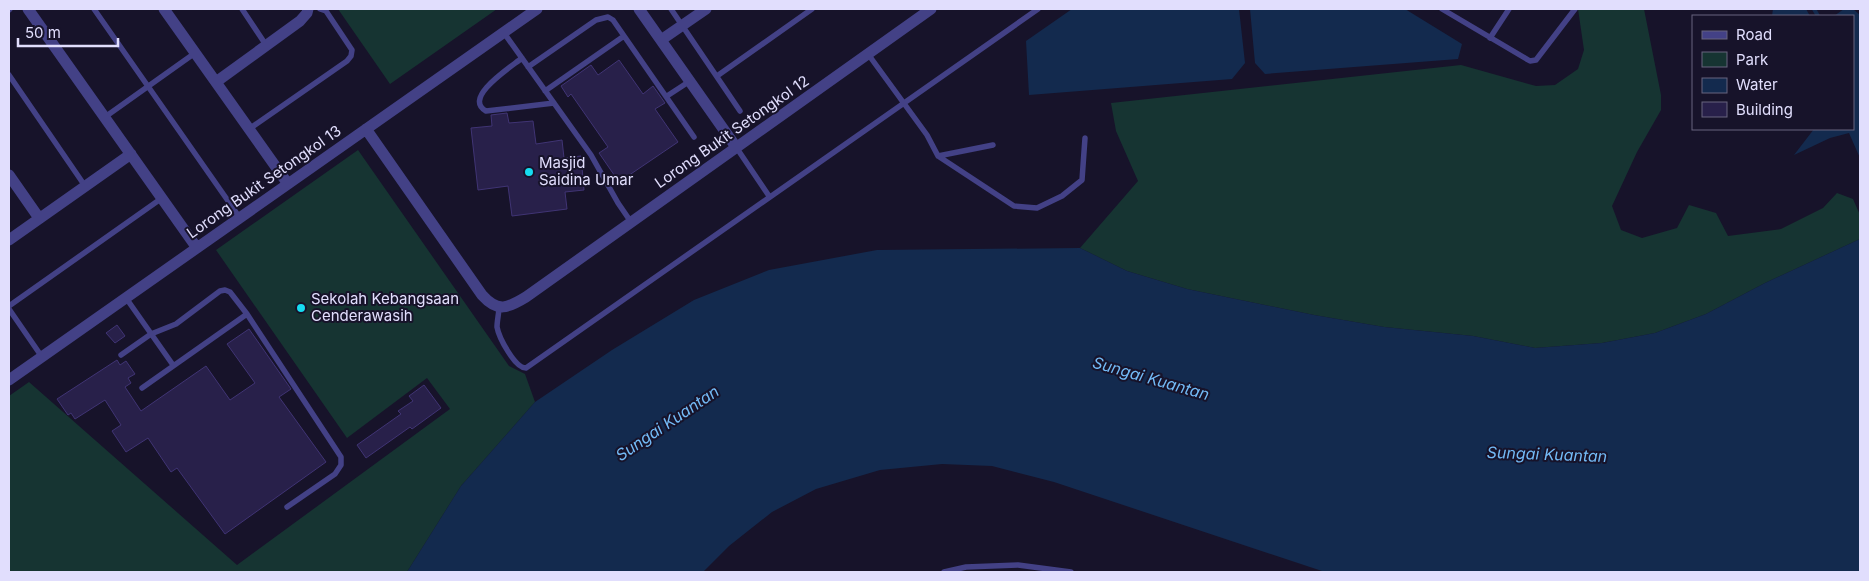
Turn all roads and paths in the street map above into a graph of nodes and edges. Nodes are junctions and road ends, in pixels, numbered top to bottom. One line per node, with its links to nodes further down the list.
1 (28, 9): 37 (street)
2 (94, 9): 31 (lane)
3 (164, 9): 23 (street)
4 (242, 9): 22 (lane)
5 (308, 9): 22 (street)
6 (320, 9): 38 (lane)
7 (537, 9): 18 (street, Lorong Bukit Setongkol 13)
8 (639, 9): 21 (street)
9 (671, 9): 17 (lane)
10 (706, 9): 17 (street)
11 (812, 9): 28 (lane)
12 (1038, 9): 35 (lane)
13 (1442, 9): 20 (lane)
14 (1509, 9): 20 (lane)
15 (1575, 9): 20 (lane)
16 (923, 11): 24 (street, Lorong Bukit Setongkol 12)
17 (683, 25): 21 (street); 28 (lane)
18 (504, 33): 25 (lane); 39 (street, Lorong Bukit Setongkol 13)
19 (624, 36): 26 (lane); 32 (lane); 33 (lane)
20 (1490, 38)
21 (661, 40): 29 (street)
22 (266, 45): 30 (street)
23 (196, 53): 30 (street); 31 (lane)
24 (868, 54): 35 (lane); 43 (street, Lorong Bukit Setongkol 12)
25 (522, 58): 26 (lane); 34 (lane)
26 (528, 67): 32 (lane)
27 (9, 75): 48 (lane)
28 (717, 76): 36 (lane)
29 (690, 80): 33 (lane); 43 (street)
30 (216, 82): 38 (street)
31 (148, 87): 37 (lane); 52 (lane)
32 (545, 91): 34 (lane)
33 (667, 96): 40 (lane)
34 (554, 103): 53 (lane)
35 (902, 103): 45 (lane); 49 (lane)
36 (740, 111)
37 (105, 117): 44 (street)
38 (249, 129): 47 (street)
39 (366, 129): 47 (street, Lorong Bukit Setongkol 13); 58 (street)
40 (694, 137)
41 (1085, 138): 45 (lane)
42 (993, 145): 45 (lane)
43 (736, 148): 49 (lane); 53 (street, Lorong Bukit Setongkol 12)
44 (131, 154): 48 (street); 50 (street)
45 (938, 156)
46 (9, 175): 51 (street)
47 (288, 184): 52 (street, Lorong Bukit Setongkol 13)
48 (84, 186): 51 (street)
49 (769, 196): 58 (lane)
50 (162, 198): 55 (street); 57 (lane)
51 (39, 218): 54 (street)
52 (240, 218): 55 (street, Lorong Bukit Setongkol 13)
53 (631, 222): 58 (street, Lorong Bukit Setongkol 12)
54 (9, 240)
55 (197, 248): 56 (street, Lorong Bukit Setongkol 13)
56 (126, 298): 60 (lane); 62 (street, Lorong Bukit Setongkol 13)
57 (10, 305): 62 (lane)
58 (500, 307)
59 (246, 314): 60 (lane); 63 (lane); 66 (lane)
60 (151, 334): 61 (lane); 63 (lane)
61 (121, 355)
62 (42, 357): 64 (street, Lorong Bukit Setongkol 13)
63 (174, 365): 65 (lane)
64 (9, 380)
65 (142, 388)
66 (287, 507)
67 (944, 572): 68 (lane)
68 (1071, 572)

